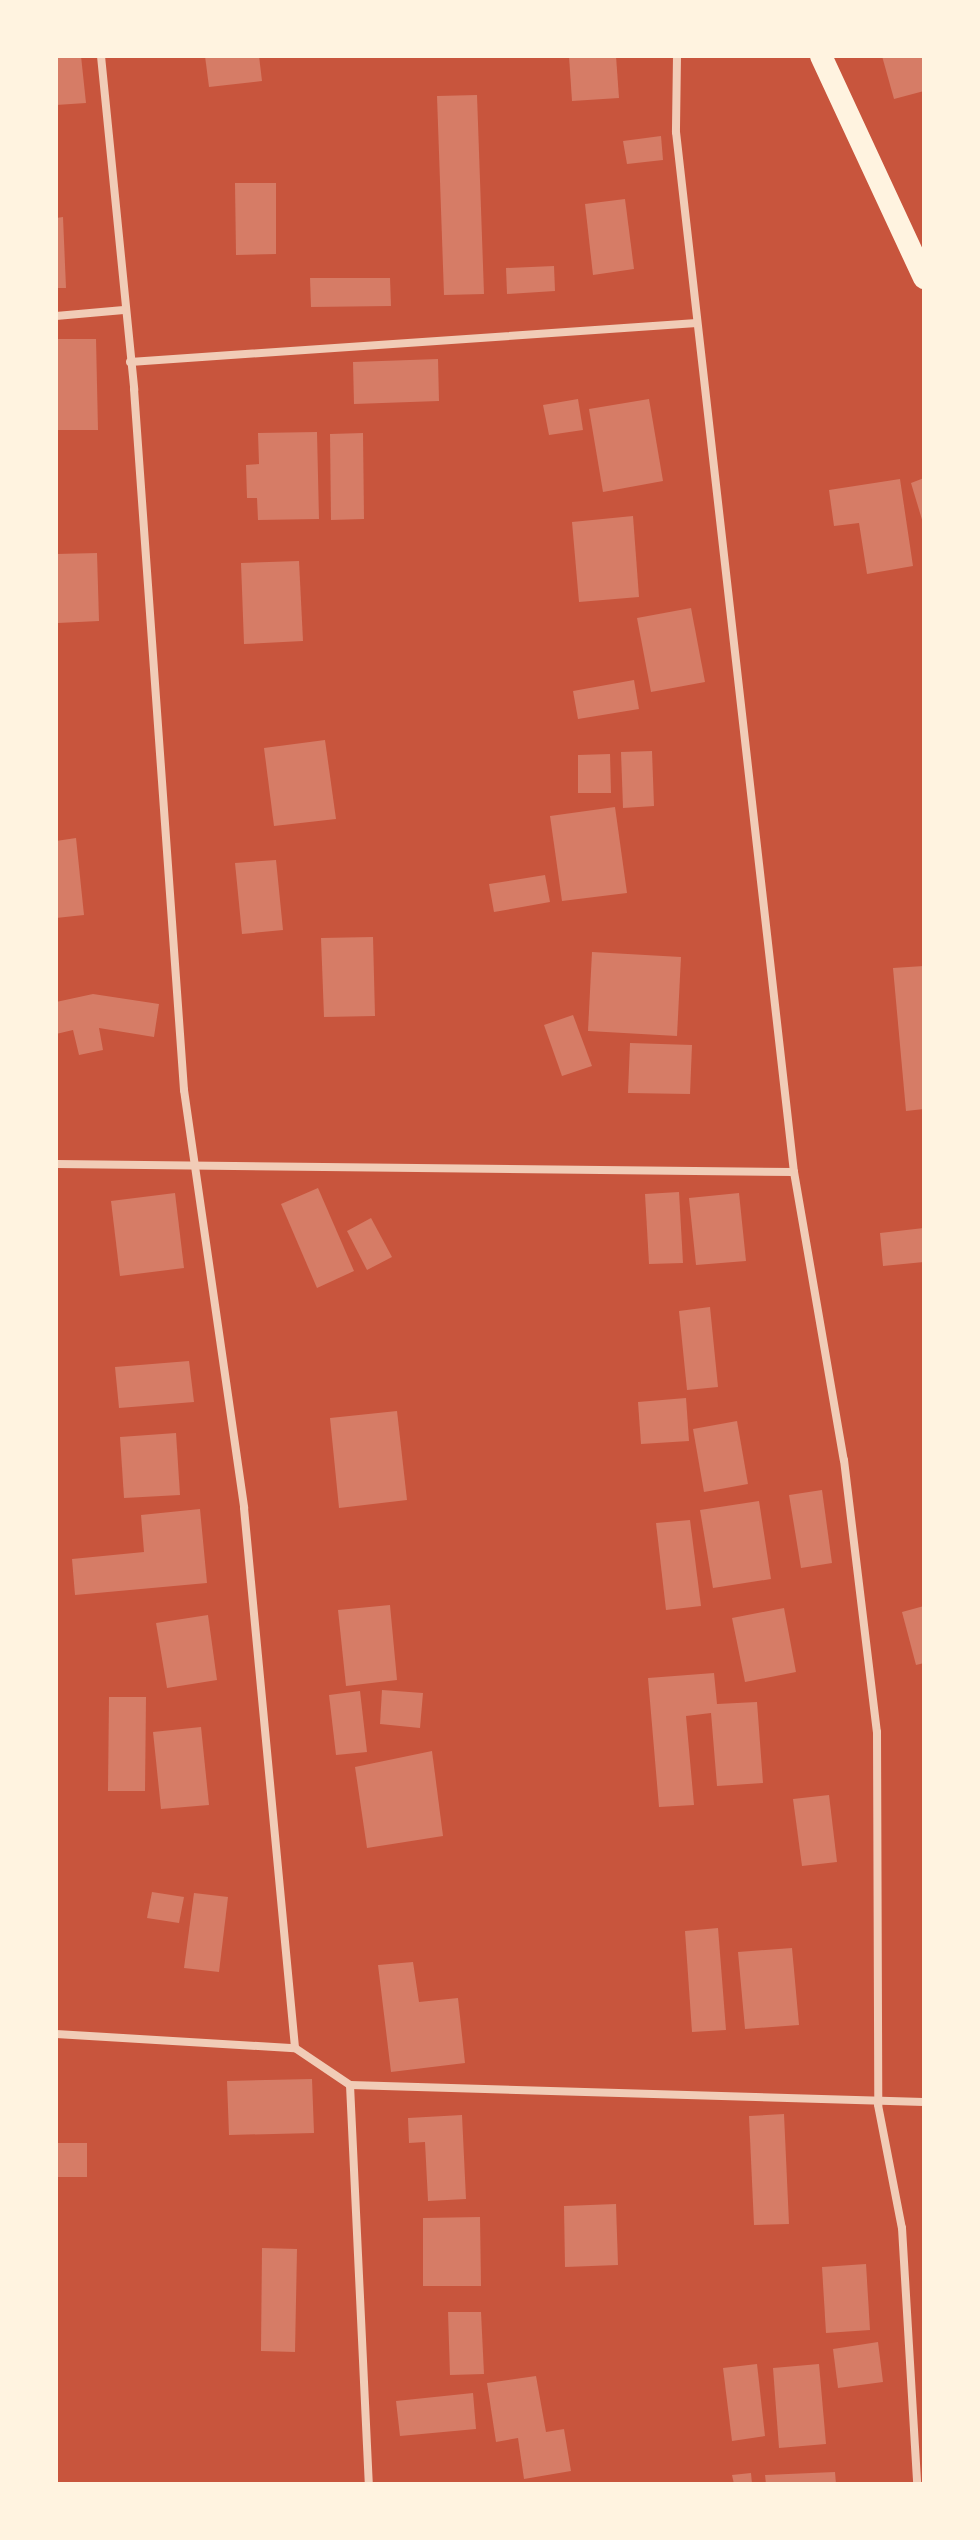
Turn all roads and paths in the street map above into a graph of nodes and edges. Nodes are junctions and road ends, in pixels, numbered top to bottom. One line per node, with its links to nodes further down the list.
1 (101, 56): 5 (street)
2 (677, 56): 7 (street)
3 (821, 56): 4 (highway)
4 (924, 278)
5 (124, 310): 6 (street); 8 (street)
6 (56, 316)
7 (697, 323): 8 (street); 11 (street)
8 (130, 362): 9 (street)
9 (198, 1163): 10 (street); 11 (street); 13 (street)
10 (56, 1164)
11 (794, 1172): 16 (street)
12 (56, 2034): 13 (street)
13 (295, 2048): 14 (street)
14 (350, 2085): 16 (street); 17 (street)
15 (924, 2102): 16 (street)
16 (878, 2105): 18 (street)
17 (369, 2484)
18 (917, 2484)

